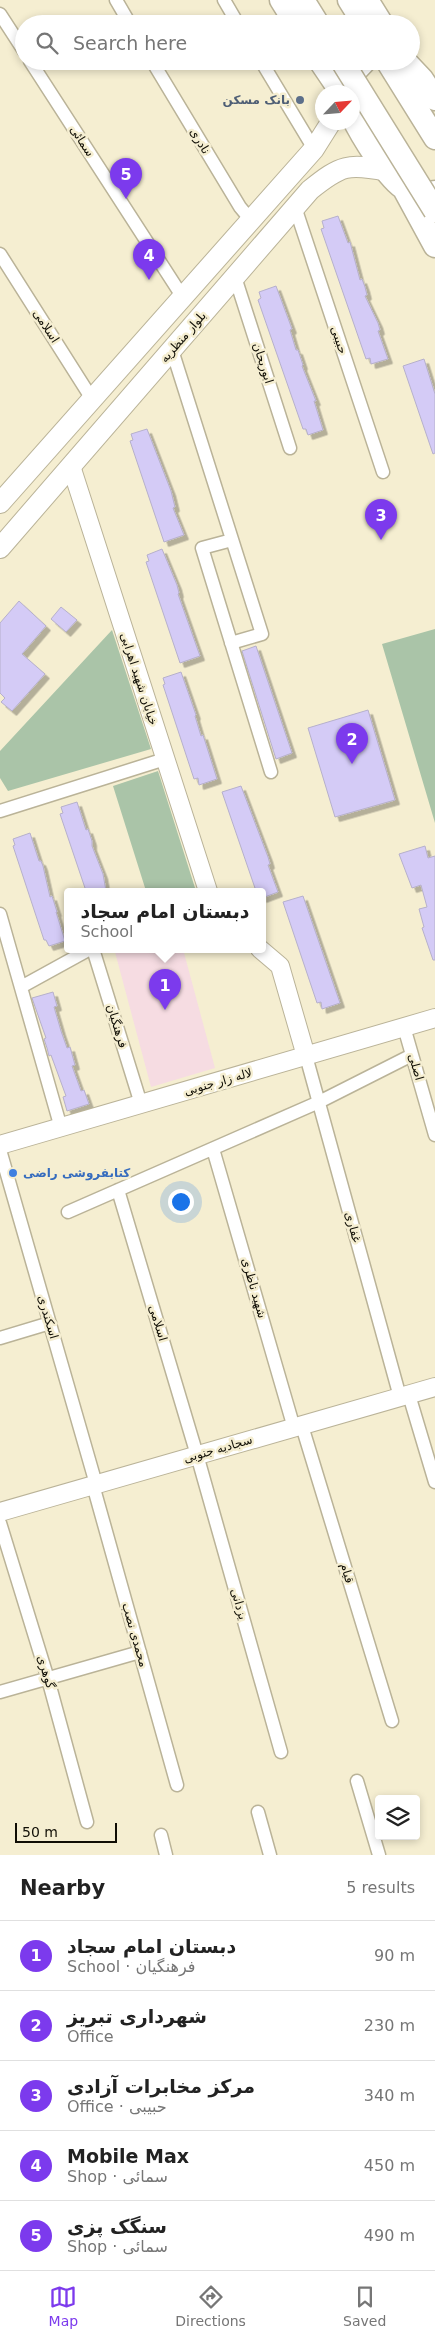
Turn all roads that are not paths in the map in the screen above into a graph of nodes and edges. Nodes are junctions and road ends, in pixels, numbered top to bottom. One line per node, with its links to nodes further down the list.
1 (224, 0): 9 (street)
2 (281, 0): 10 (highway)
3 (303, 0): 11 (highway)
4 (349, 0): 12 (highway)
5 (367, 0): 13 (highway)
6 (122, 3): 8 (street)
7 (0, 14): 14 (street)
8 (127, 15)
9 (233, 15)
10 (290, 15)
11 (312, 15)
12 (358, 15)
13 (376, 15)
14 (15, 37)
15 (36, 70): 39 (street, سمائی)
16 (157, 70): 35 (street, نادری)
17 (266, 70): 29 (street)
18 (326, 70): 23 (highway)
19 (348, 70): 34 (highway, bridge)
20 (356, 70): 24 (highway)
21 (393, 70): 28 (highway)
22 (414, 70): 25 (highway)
23 (336, 85)
24 (347, 85)
25 (435, 99)
26 (360, 129): 30 (highway)
27 (326, 130): 29 (main road)
28 (435, 138)
29 (314, 149): 35 (main road)
30 (387, 171): 31 (highway); 33 (main road, بلوار منظریه)
31 (404, 188): 32 (highway); 36 (highway)
32 (435, 192)
33 (295, 207): 38 (main road, بلوار منظریه); 44 (street, حبیبی)
34 (435, 211)
35 (250, 219): 39 (main road)
36 (435, 246)
37 (0, 254): 41 (street, اسلامی)
38 (235, 277): 40 (main road, بلوار منظریه); 42 (street, ابوریحان)
39 (182, 296): 41 (main road)
40 (172, 350): 43 (main road, بلوار منظریه); 46 (street)
41 (92, 399): 45 (main road)
42 (290, 448)
43 (71, 466): 47 (main road, بلوار منظریه); 49 (street, خیابان شهید اهرابی)
44 (384, 472)
45 (0, 503)
46 (232, 540): 48 (street); 48 (street)
47 (0, 548)
48 (231, 643): 50 (street)
49 (165, 759): 51 (street); 52 (street, خیابان شهید اهرابی)
50 (271, 772)
51 (0, 811)
52 (207, 888)
53 (0, 914): 57 (street)
54 (85, 953): 57 (street)
55 (93, 953): 63 (street, فرهنگیان)
56 (265, 953): 61 (street)
57 (21, 987): 64 (street)
58 (435, 1018): 59 (street, لاله زار جنوبی)
59 (404, 1027): 60 (street, اصلی); 61 (street, لاله زار جنوبی)
60 (412, 1055): 62 (street); 65 (street, اصلی)
61 (306, 1056): 62 (street, غفاری); 63 (street, لاله زار جنوبی)
62 (319, 1102): 67 (street); 74 (street, غفاری)
63 (141, 1104): 64 (street, لاله زار جنوبی)
64 (61, 1128): 66 (street, لاله زار جنوبی)
65 (435, 1135)
66 (0, 1145)
67 (213, 1149): 69 (street); 75 (street, شهید ناظری)
68 (0, 1150): 71 (street, اسکندری)
69 (118, 1190): 70 (street); 76 (street, اسلامی)
70 (68, 1212)
71 (50, 1323): 72 (street); 78 (street, اسکندری)
72 (0, 1338)
73 (435, 1387): 74 (street, سجادیه جنوبی)
74 (405, 1396): 75 (street, سجادیه جنوبی); 77 (street, غفاری)
75 (298, 1426): 76 (street, سجادیه جنوبی); 84 (street, قیام)
76 (197, 1455): 78 (street, سجادیه جنوبی); 85 (street, یزدانی)
77 (435, 1482)
78 (95, 1484): 79 (street, سجادیه جنوبی); 81 (street, محمدی نصب)
79 (0, 1512)
80 (0, 1523): 82 (street, گوهری)
81 (140, 1652): 82 (street); 87 (street, محمدی نصب)
82 (48, 1679): 83 (street); 89 (street, گوهری)
83 (0, 1692)
84 (392, 1721)
85 (281, 1752)
86 (358, 1781): 93 (street)
87 (178, 1785)
88 (258, 1812): 92 (street)
89 (87, 1822)
90 (161, 1836): 91 (street)
91 (166, 1855)
92 (270, 1855)
93 (379, 1855)

